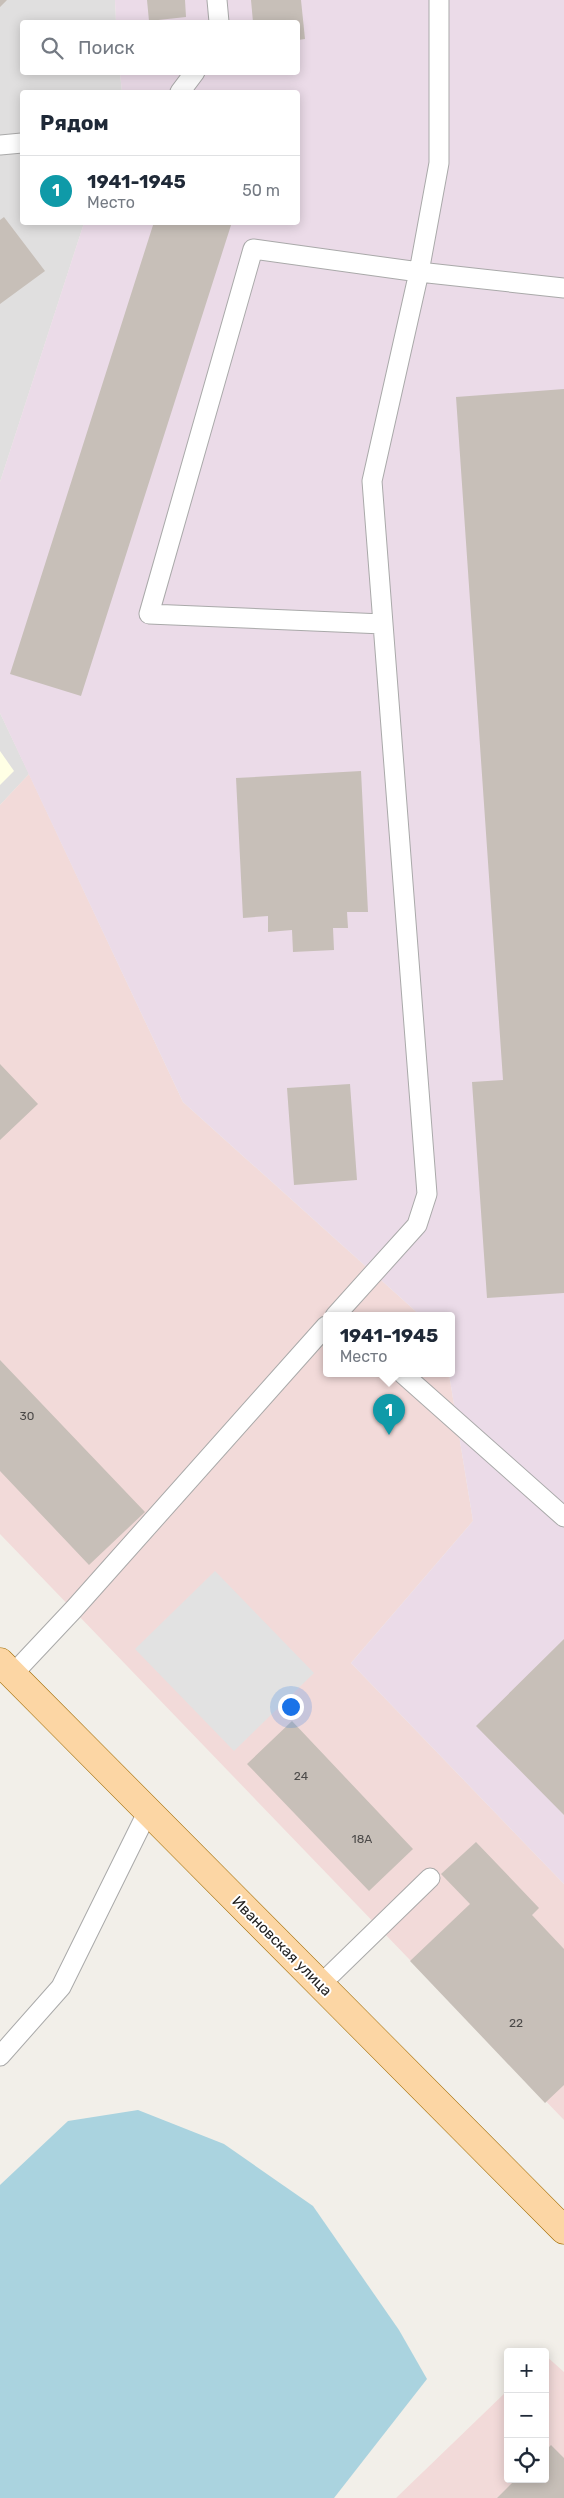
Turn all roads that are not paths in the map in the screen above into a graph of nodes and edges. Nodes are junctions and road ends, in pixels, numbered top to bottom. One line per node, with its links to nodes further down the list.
1 (217, 0): 3 (lane)
2 (439, 0): 8 (lane)
3 (219, 20)
4 (193, 75): 5 (lane)
5 (182, 90)
6 (20, 143): 7 (lane)
7 (0, 145)
8 (419, 272): 9 (lane); 10 (lane); 10 (lane)
9 (564, 288)
10 (383, 624): 11 (lane)
11 (340, 1312)
12 (323, 1331): 15 (lane)
13 (406, 1377): 14 (lane)
14 (564, 1517)
15 (6, 1668): 16 (main road, Ивановская улица)
16 (148, 1811): 18 (main road, Ивановская улица); 19 (lane)
17 (430, 1878): 18 (lane)
18 (320, 1984): 20 (main road, Ивановская улица)
19 (0, 2056)
20 (564, 2230)

